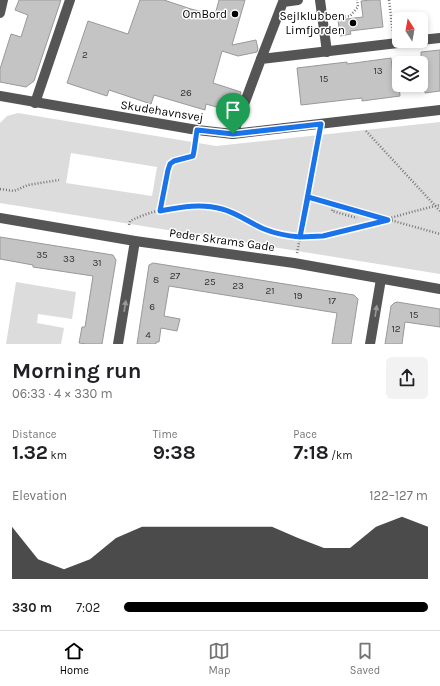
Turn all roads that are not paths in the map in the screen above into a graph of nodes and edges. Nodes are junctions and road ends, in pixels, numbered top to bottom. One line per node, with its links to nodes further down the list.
1 (3, 0): 5 (street)
2 (70, 0): 12 (street)
3 (298, 0): 10 (street)
4 (320, 0): 9 (street)
5 (0, 13)
6 (440, 38): 7 (street)
7 (428, 39)
8 (392, 44): 9 (street)
9 (327, 52): 10 (street)
10 (261, 59): 14 (street)
11 (0, 96): 12 (street, Skudehavnsvej)
12 (35, 103): 14 (street, Skudehavnsvej)
13 (440, 110): 14 (street, Skudehavnsvej)
14 (233, 134)
15 (0, 218): 16 (street, Peder Skrams Gade)
16 (135, 240): 17 (street, Peder Skrams Gade); 19 (street, one-way to 16)
17 (381, 278): 18 (street, Peder Skrams Gade); 20 (street, one-way to 17)
18 (440, 289)
19 (118, 344)
20 (370, 344)

